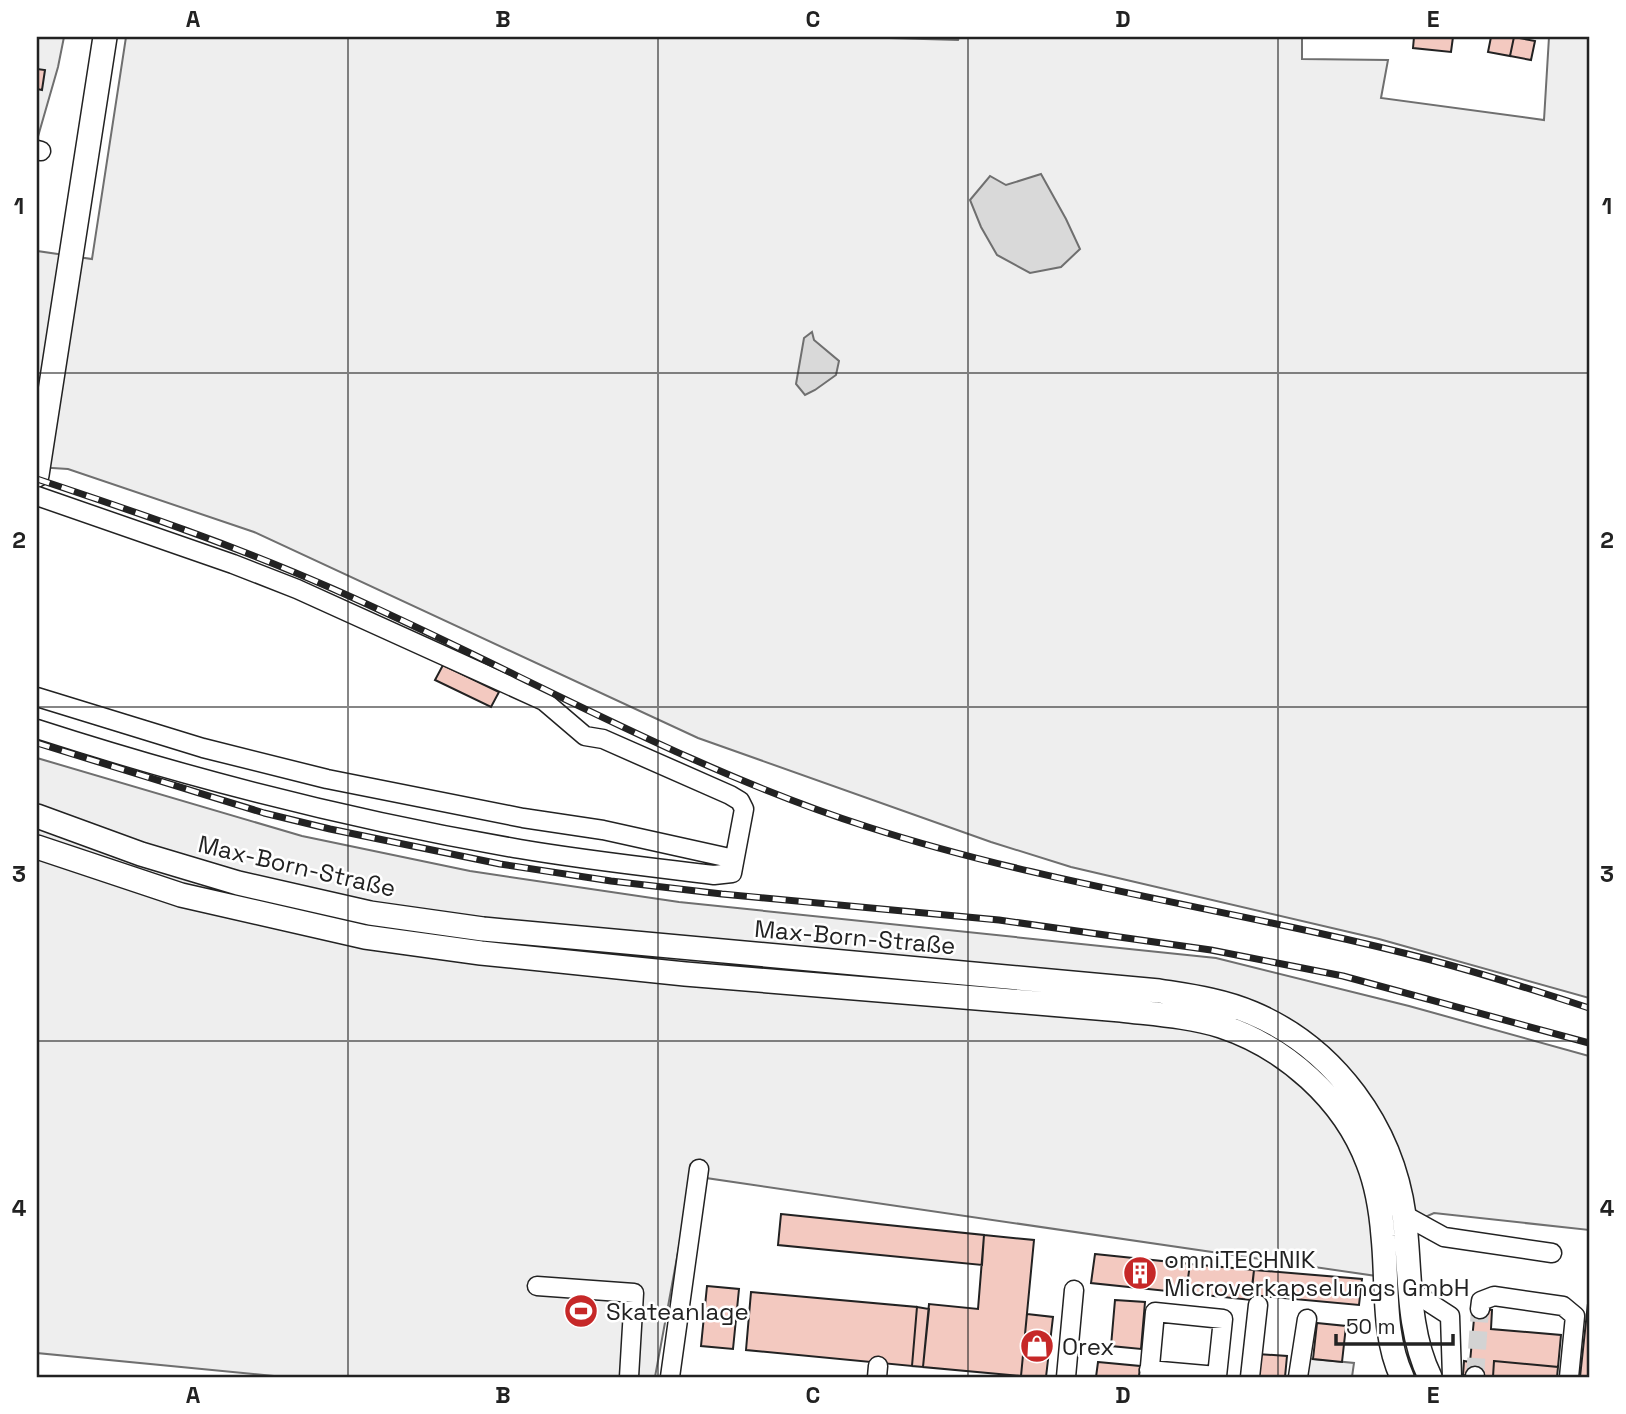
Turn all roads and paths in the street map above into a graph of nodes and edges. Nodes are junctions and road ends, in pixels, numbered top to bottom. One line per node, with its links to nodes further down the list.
1 (105, 37): 2 (main road)
2 (38, 469)
3 (37, 496): 8 (street)
4 (37, 697): 8 (street)
5 (37, 729): 8 (street)
6 (37, 817): 10 (main road, Max-Born-Straße)
7 (37, 847): 24 (main road, Max-Born-Straße)
8 (734, 859)
9 (699, 1169): 20 (street)
10 (1404, 1215): 11 (street); 13 (main road, Max-Born-Straße)
11 (1552, 1253)
12 (537, 1286): 19 (street)
13 (1410, 1287): 25 (main road, Max-Born-Straße); 26 (street)
14 (1074, 1290): 21 (street)
15 (1258, 1305): 22 (street)
16 (1480, 1309): 27 (street)
17 (1307, 1319): 23 (street)
18 (1149, 1373): 18 (street)
19 (629, 1377)
20 (670, 1377)
21 (1066, 1377)
22 (1250, 1377)
23 (1298, 1377)
24 (1402, 1377)
25 (1430, 1377)
26 (1452, 1377)
27 (1569, 1377)

